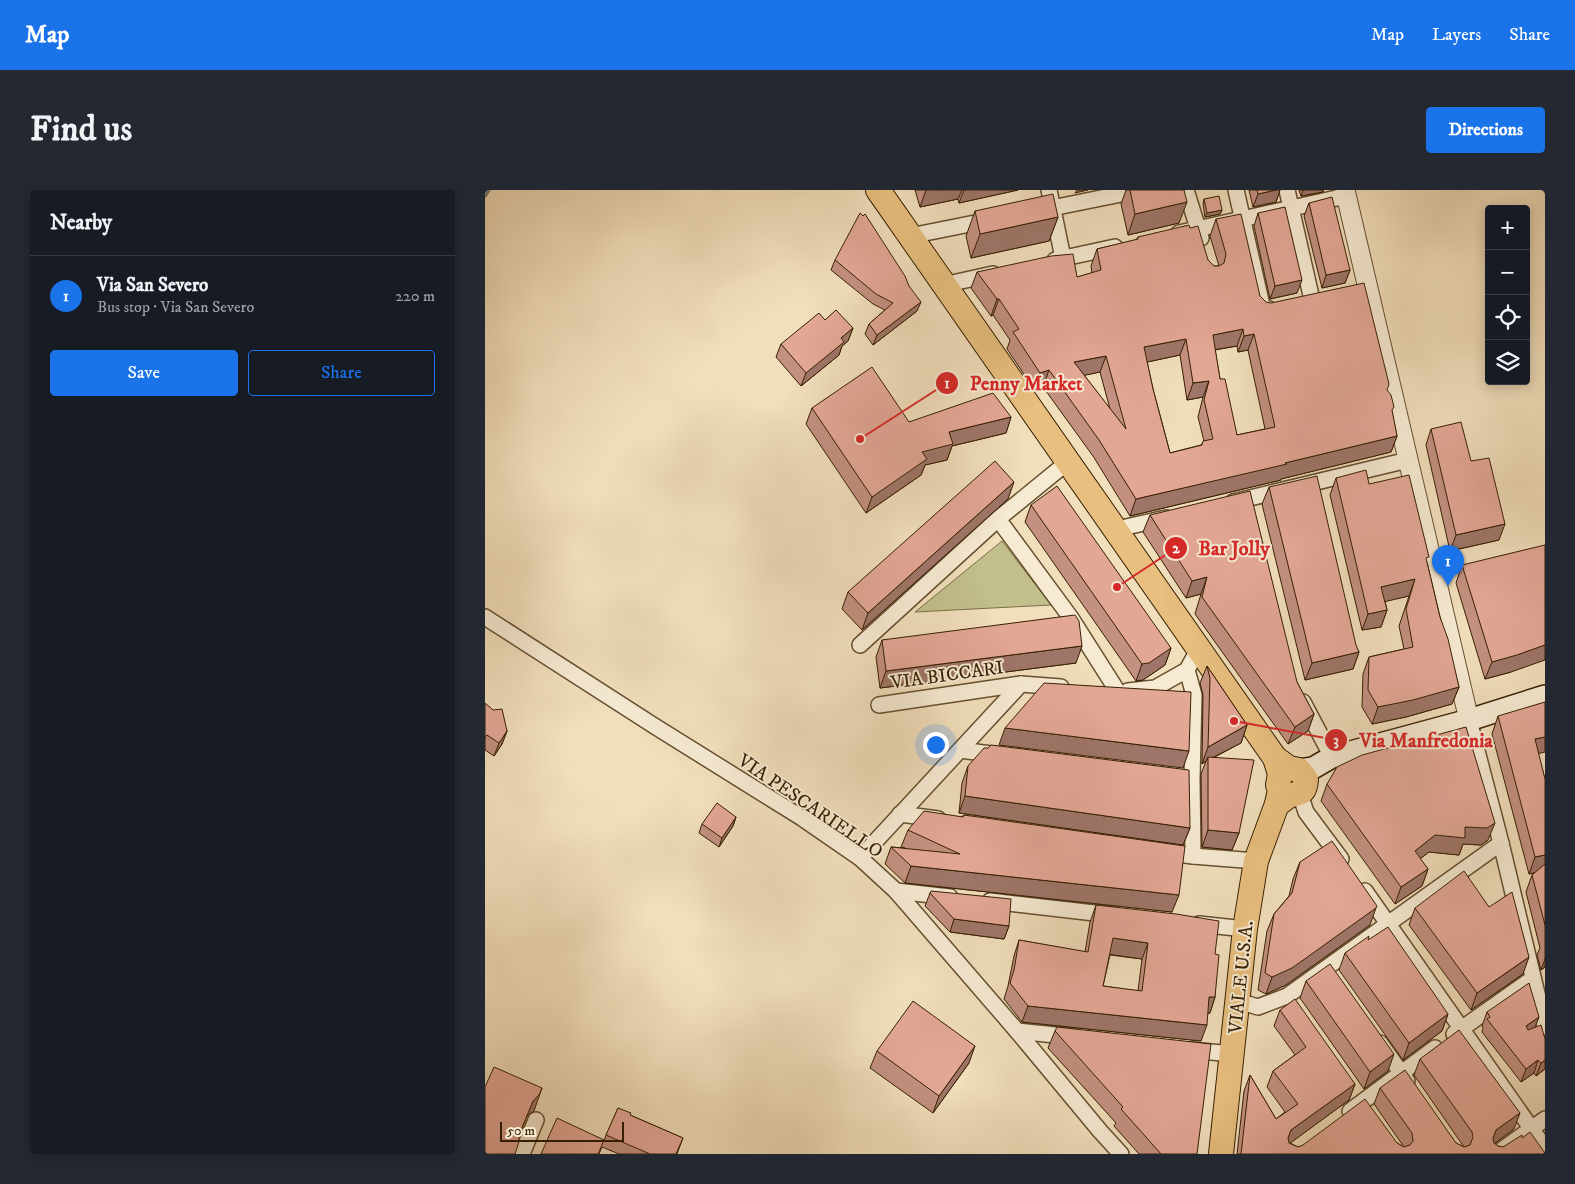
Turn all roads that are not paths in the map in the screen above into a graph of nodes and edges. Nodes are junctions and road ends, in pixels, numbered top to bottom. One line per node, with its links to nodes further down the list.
1 (879, 190): 14 (main road)
2 (1049, 190): 8 (street)
3 (1141, 190): 8 (street)
4 (1186, 190): 13 (street)
5 (1236, 190): 12 (street)
6 (1287, 190): 9 (street)
7 (1346, 193): 9 (street); 22 (street)
8 (1052, 208): 10 (street); 18 (street)
9 (1291, 208): 12 (street); 24 (street)
10 (1024, 214)
11 (1005, 217): 14 (street)
12 (1243, 219): 13 (street); 25 (street)
13 (1199, 228): 15 (street); 17 (street)
14 (910, 236): 21 (main road)
15 (1160, 237)
16 (1131, 243): 18 (street)
17 (1206, 255)
18 (1063, 258): 19 (street)
19 (1045, 262)
20 (1008, 271): 21 (street)
21 (943, 285): 27 (main road)
22 (1368, 288): 23 (street); 26 (street)
23 (1349, 292)
24 (1330, 296)
25 (1283, 306)
26 (1408, 460): 28 (street); 49 (street)
27 (1069, 461): 34 (street); 35 (main road)
28 (1317, 480): 29 (street); 30 (street)
29 (1251, 497): 31 (street); 33 (street)
30 (1322, 499)
31 (1223, 504)
32 (1184, 513): 35 (street)
33 (1256, 516)
34 (998, 519): 37 (street); 39 (street)
35 (1117, 529): 40 (main road)
36 (485, 617): 59 (street, VIA PESCARIELLO)
37 (1071, 618): 38 (street); 46 (street)
38 (1052, 620)
39 (889, 642)
40 (1199, 648): 41 (street); 53 (main road)
41 (1187, 670): 46 (street); 58 (street)
42 (1021, 684): 44 (street, VIA BICCARI); 48 (street, VIA BICCARI); 50 (street, VIA BICCARI)
43 (1298, 688): 52 (street)
44 (1079, 689)
45 (1099, 690): 46 (street)
46 (1118, 692)
47 (1545, 696): 49 (main road)
48 (879, 704)
49 (1469, 720): 52 (main road); 56 (street)
50 (960, 750): 51 (street); 54 (street, VIA BICCARI)
51 (1018, 757)
52 (1331, 757): 53 (main road)
53 (1291, 780): 60 (main road, VIALE U.S.A.); 64 (street)
54 (900, 814): 55 (street); 59 (street, VIA BICCARI)
55 (949, 821)
56 (1501, 843): 64 (street); 66 (street)
57 (1144, 849): 58 (street)
58 (1193, 856): 60 (street)
59 (860, 858): 61 (street, VIA PESCARIELLO)
60 (1256, 861): 65 (main road, VIALE U.S.A.)
61 (896, 891): 62 (street); 72 (street, VIA PESCARIELLO)
62 (1129, 916)
63 (1187, 923): 65 (street)
64 (1389, 923): 67 (street); 71 (street)
65 (1245, 929): 68 (main road, VIALE U.S.A.)
66 (1532, 979): 70 (street); 71 (street)
67 (1287, 996): 68 (street); 69 (street)
68 (1238, 1001): 76 (main road, VIALE U.S.A.)
69 (1298, 1011)
70 (1545, 1027)
71 (1462, 1028): 77 (street); 85 (street)
72 (1017, 1031): 74 (street); 88 (street, VIA PESCARIELLO)
73 (1372, 1033): 77 (street)
74 (1085, 1038)
75 (1173, 1048): 76 (street)
76 (1232, 1054): 89 (main road, VIALE U.S.A.)
77 (1401, 1073): 79 (street); 80 (street)
78 (1351, 1088): 80 (street)
79 (1413, 1089)
80 (1361, 1103): 81 (street); 82 (street)
81 (1372, 1117)
82 (1340, 1118)
83 (1545, 1119): 85 (street)
84 (536, 1120): 87 (street)
85 (1532, 1129): 86 (street); 90 (street)
86 (1545, 1148)
87 (522, 1154)
88 (1121, 1154)
89 (1221, 1154)
90 (1496, 1154)

